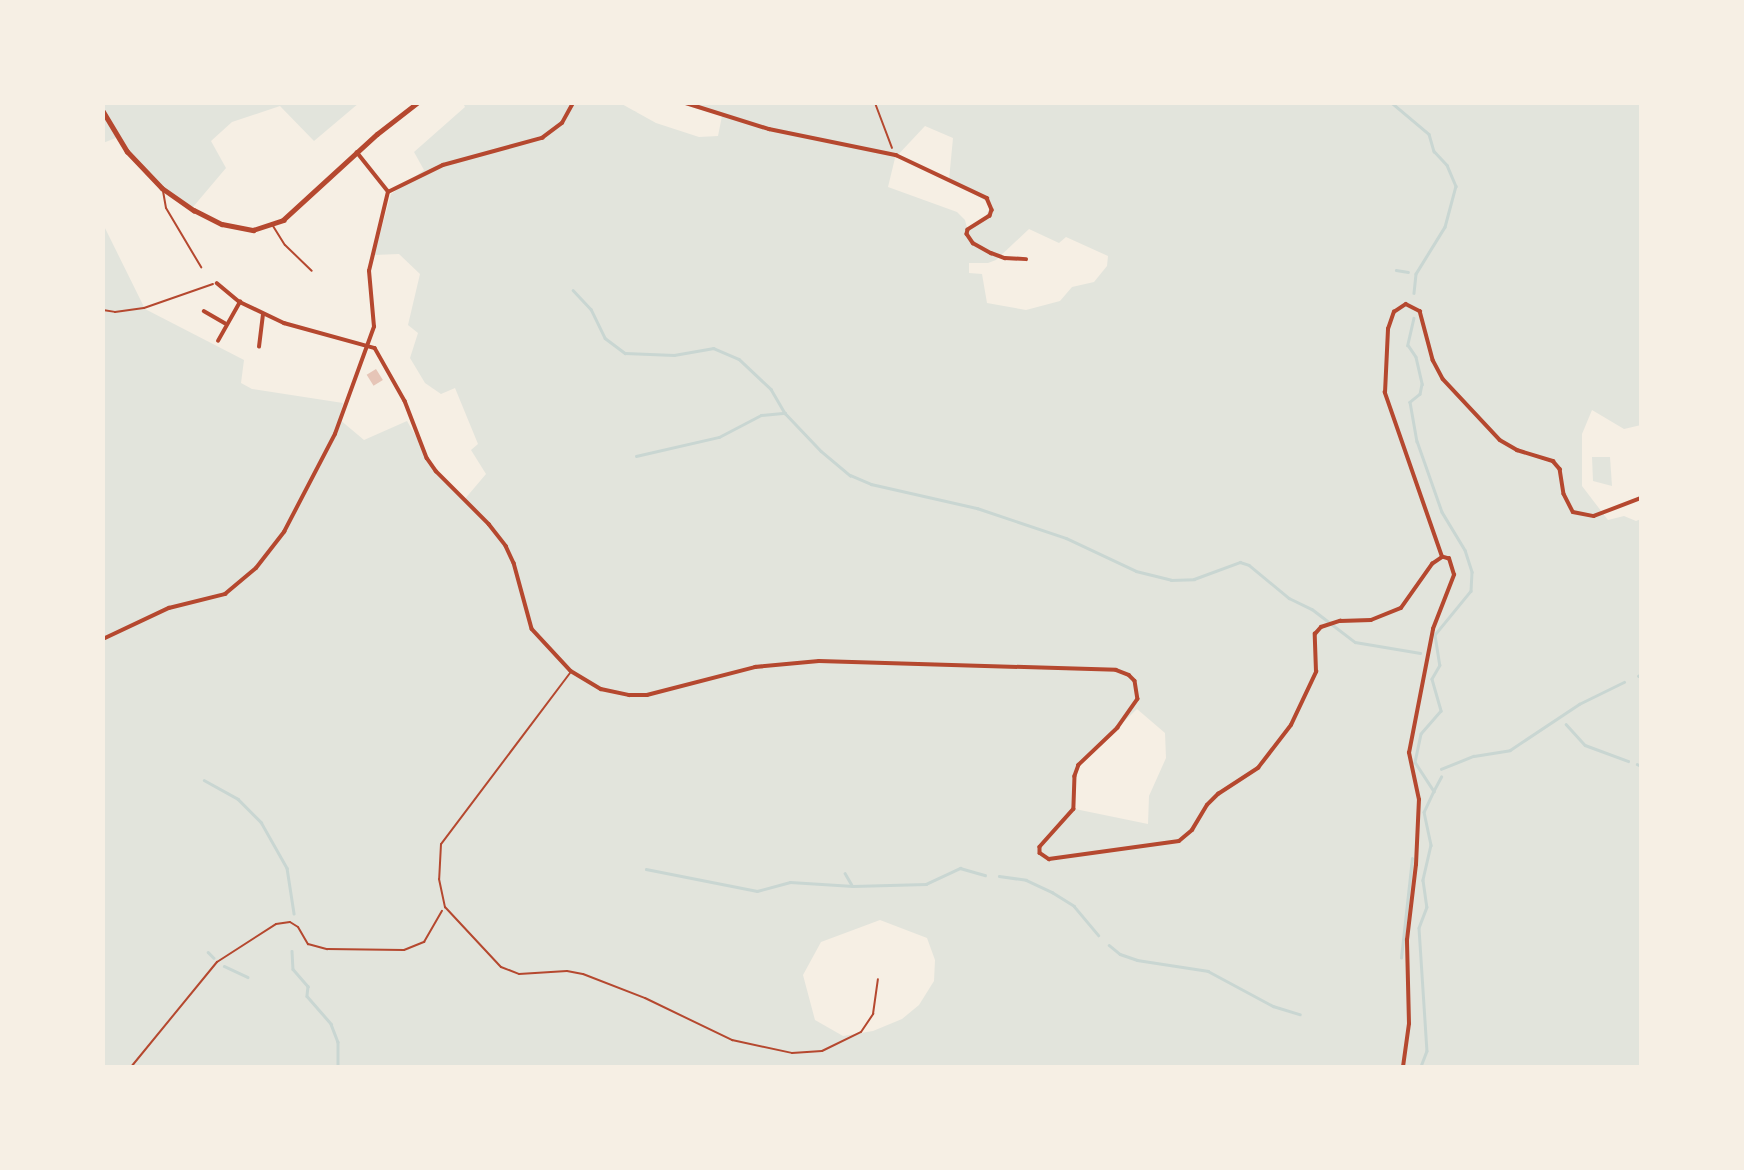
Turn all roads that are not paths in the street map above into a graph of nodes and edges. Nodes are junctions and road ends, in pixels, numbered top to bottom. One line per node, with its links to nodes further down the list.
1 (417, 103): 5 (street)
2 (573, 103): 7 (street)
3 (686, 103): 9 (street)
4 (103, 111): 6 (street)
5 (357, 153): 7 (street); 8 (street)
6 (162, 188): 8 (street); 10 (lane)
7 (388, 192): 18 (street)
8 (273, 226): 11 (lane)
9 (1026, 259)
10 (201, 267)
11 (312, 271)
12 (217, 283): 13 (street)
13 (240, 302): 15 (street); 16 (street)
14 (204, 311): 16 (street)
15 (263, 314): 18 (street); 19 (street)
16 (225, 323): 17 (street)
17 (218, 341)
18 (367, 345): 22 (street); 23 (street)
19 (259, 347)
20 (1641, 498): 21 (street)
21 (1442, 556): 23 (street); 25 (street)
22 (103, 639)
23 (570, 671): 24 (lane)
24 (878, 979)
25 (1403, 1067)

